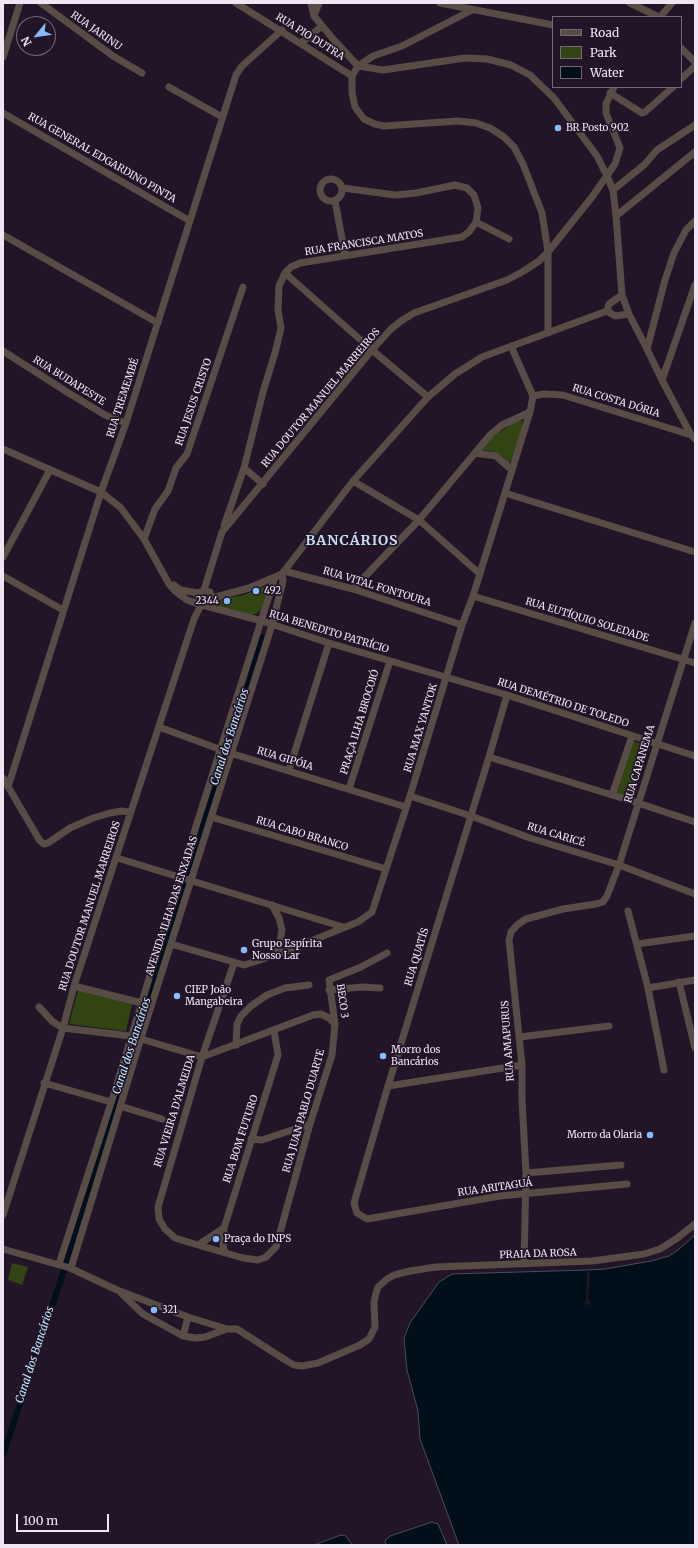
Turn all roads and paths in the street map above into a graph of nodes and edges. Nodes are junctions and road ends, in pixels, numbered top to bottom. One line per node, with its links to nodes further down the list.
1 (20, 3): 18 (street)
2 (40, 3): 22 (street, RUA JARINU)
3 (236, 3): 15 (street, RUA PIO DUTRA)
4 (311, 3): 10 (street)
5 (319, 3): 10 (street)
6 (440, 3): 9 (street)
7 (630, 3): 11 (street)
8 (672, 3): 12 (street)
9 (472, 10): 13 (street); 20 (street)
10 (314, 16): 14 (street)
11 (658, 16)
12 (661, 16)
13 (552, 25)
14 (322, 26): 16 (street); 20 (street)
15 (282, 30): 16 (street, RUA PIO DUTRA); 29 (street, RUA TREMEMBÉ)
16 (301, 43): 23 (street, RUA PIO DUTRA)
17 (682, 49): 19 (street)
18 (3, 57)
19 (695, 62)
20 (358, 66): 23 (street); 32 (street)
21 (695, 66): 24 (street)
22 (142, 73)
23 (352, 76): 42 (street)
24 (682, 78)
25 (169, 87): 29 (street)
26 (672, 88): 27 (street)
27 (612, 90): 32 (street, RUA DOUTOR MANUEL MARREIROS)
28 (3, 112): 37 (street, RUA GENERAL EDGARDINO PINTA)
29 (222, 117): 37 (street, RUA TREMEMBÉ)
30 (695, 125): 34 (street)
31 (695, 152): 36 (street)
32 (607, 176): 34 (street); 42 (street, RUA DOUTOR MANUEL MARREIROS)
33 (343, 188): 35 (street); 35 (street); 39 (street)
34 (612, 190): 36 (street)
35 (335, 201): 43 (street)
36 (616, 216): 47 (street)
37 (190, 221): 50 (street, RUA TREMEMBÉ)
38 (695, 221): 53 (street)
39 (476, 222): 41 (street); 43 (street, RUA FRANCISCA MATOS)
40 (3, 234): 50 (street)
41 (509, 239)
42 (548, 252): 51 (street); 54 (street, RUA DOUTOR MANUEL MARREIROS)
43 (345, 255): 44 (street, RUA FRANCISCA MATOS)
44 (285, 273): 54 (street); 64 (street)
45 (695, 285): 56 (street)
46 (243, 287): 73 (street, RUA JESUS CRISTO)
47 (622, 295): 48 (street); 49 (street)
48 (607, 311): 49 (street); 51 (street)
49 (629, 314): 53 (street)
50 (158, 323): 60 (street, RUA TREMEMBÉ)
51 (548, 333): 52 (street)
52 (511, 346): 57 (street); 58 (street)
53 (648, 349): 56 (street)
54 (372, 350): 58 (street); 68 (street, RUA DOUTOR MANUEL MARREIROS)
55 (3, 351): 60 (street, RUA BUDAPESTE)
56 (662, 380): 61 (street)
57 (533, 396): 59 (street, RUA MAX YANTOK); 61 (street, RUA COSTA DÓRIA)
58 (428, 397): 67 (street)
59 (530, 412): 63 (street); 66 (street, RUA MAX YANTOK)
60 (126, 423): 69 (street, RUA TREMEMBÉ)
61 (693, 437)
62 (3, 449): 65 (street)
63 (475, 453): 66 (street); 71 (street)
64 (244, 468): 68 (street); 72 (street)
65 (50, 470): 69 (street); 75 (street)
66 (512, 470): 70 (street, RUA MAX YANTOK)
67 (353, 481): 71 (street); 78 (street)
68 (263, 484): 72 (street, RUA DOUTOR MANUEL MARREIROS)
69 (101, 492): 73 (street); 85 (street, RUA TREMEMBÉ)
70 (505, 493): 74 (street); 76 (street, RUA MAX YANTOK)
71 (419, 520): 76 (street); 80 (street)
72 (222, 532): 81 (street, RUA DOUTOR MANUEL MARREIROS)
73 (144, 539): 79 (street)
74 (695, 552)
75 (3, 557)
76 (480, 574): 82 (street, RUA MAX YANTOK)
77 (3, 576): 85 (street)
78 (281, 576): 80 (street, RUA VITAL FONTOURA); 83 (street); 86 (street, AVENIDA ILHA DAS ENXADAS); 88 (street, AVENIDA ILHA DAS ENXADAS)
79 (166, 578): 81 (street); 84 (street, RUA BENEDITO PATRÍCIO)
80 (353, 589): 89 (street, RUA VITAL FONTOURA)
81 (201, 591): 83 (street); 84 (street)
82 (474, 596): 89 (street, RUA MAX YANTOK); 92 (street, RUA EUTÍQUIO SOLEDADE)
83 (212, 598): 84 (street)
84 (201, 605): 86 (street, RUA BENEDITO PATRÍCIO); 96 (street, RUA DOUTOR MANUEL MARREIROS)
85 (63, 610): 105 (street, RUA TREMEMBÉ)
86 (262, 621): 88 (street, RUA BENEDITO PATRÍCIO); 99 (street, AVENIDA ILHA DAS ENXADAS)
87 (695, 623): 92 (street, RUA CAPANEMA)
88 (272, 625): 90 (street, RUA BENEDITO PATRÍCIO); 100 (street, AVENIDA ILHA DAS ENXADAS)
89 (462, 625): 94 (street, RUA MAX YANTOK)
90 (329, 643): 91 (street, RUA BENEDITO PATRÍCIO); 103 (street)
91 (390, 660): 94 (street, RUA BENEDITO PATRÍCIO); 106 (street, PRAÇA ILHA BROCOIÓ)
92 (684, 660): 93 (street, RUA EUTÍQUIO SOLEDADE); 98 (street, RUA CAPANEMA)
93 (695, 663)
94 (447, 678): 95 (street, RUA DEMÉTRIO DE TOLEDO); 108 (street, RUA MAX YANTOK)
95 (506, 695): 97 (street, RUA DEMÉTRIO DE TOLEDO); 102 (street, RUA QUATÍS)
96 (158, 727): 99 (street, RUA GIPÓIA); 111 (street, RUA DOUTOR MANUEL MARREIROS)
97 (632, 736): 98 (street, RUA DEMÉTRIO DE TOLEDO); 107 (street)
98 (656, 745): 101 (street, RUA DEMÉTRIO DE TOLEDO); 109 (street, RUA CAPANEMA)
99 (221, 749): 100 (street, RUA GIPÓIA); 118 (street, AVENIDA ILHA DAS ENXADAS)
100 (231, 753): 103 (street, RUA GIPÓIA); 113 (street, AVENIDA ILHA DAS ENXADAS)
101 (695, 756)
102 (490, 757): 107 (street); 112 (street, RUA QUATÍS)
103 (289, 770): 106 (street, RUA GIPÓIA)
104 (3, 778): 105 (street)
105 (8, 788): 111 (street)
106 (349, 790): 110 (street, RUA GIPÓIA)
107 (612, 795): 109 (street)
108 (410, 796): 110 (street, RUA MAX YANTOK); 112 (street, RUA CARICÉ)
109 (638, 802): 114 (street); 116 (street, RUA CAPANEMA)
110 (406, 807): 117 (street, RUA MAX YANTOK)
111 (131, 812): 115 (street, RUA DOUTOR MANUEL MARREIROS)
112 (471, 816): 116 (street, RUA CARICÉ); 152 (street, RUA QUATÍS)
113 (211, 817): 117 (street, RUA CABO BRANCO); 118 (street, AVENIDA ILHA DAS ENXADAS)
114 (695, 822)
115 (117, 858): 118 (street); 133 (street, RUA DOUTOR MANUEL MARREIROS)
116 (619, 864): 119 (street, RUA CARICÉ); 120 (street, RUA CAPANEMA)
117 (386, 869): 123 (street, RUA MAX YANTOK)
118 (186, 879): 121 (street); 125 (street, AVENIDA ILHA DAS ENXADAS); 137 (street, AVENIDA ILHA DAS ENXADAS)
119 (695, 894)
120 (596, 904): 144 (street, RUA AMAPURUS)
121 (272, 905): 123 (street); 128 (street)
122 (628, 910): 126 (street)
123 (343, 927): 128 (street, RUA MAX YANTOK)
124 (695, 936): 126 (street)
125 (171, 944): 129 (street, RUA MAX YANTOK); 145 (street, AVENIDA ILHA DAS ENXADAS)
126 (637, 944): 135 (street)
127 (387, 954): 136 (street, BECO 3)
128 (276, 955): 129 (street, RUA MAX YANTOK)
129 (234, 964): 148 (street, RUA VIEIRA D'ALMEIDA)
130 (695, 980): 131 (street)
131 (679, 982): 135 (street); 147 (street)
132 (308, 985): 146 (street)
133 (74, 986): 137 (street); 141 (street, RUA DOUTOR MANUEL MARREIROS)
134 (380, 988): 136 (street)
135 (648, 988): 150 (street)
136 (330, 990): 139 (street, BECO 3)
137 (142, 1003): 143 (street, AVENIDA ILHA DAS ENXADAS)
138 (39, 1007): 141 (street)
139 (335, 1024): 142 (street); 156 (street, RUA JUAN PABLO DUARTE)
140 (609, 1026): 144 (street)
141 (63, 1028): 143 (street); 151 (street, RUA DOUTOR MANUEL MARREIROS)
142 (274, 1030): 146 (street); 157 (street, RUA BOM FUTURO)
143 (132, 1036): 145 (street); 153 (street, AVENIDA ILHA DAS ENXADAS)
144 (520, 1037): 149 (street, RUA AMAPURUS)
145 (141, 1038): 148 (street); 154 (street, AVENIDA ILHA DAS ENXADAS)
146 (236, 1045): 148 (street)
147 (695, 1048)
148 (202, 1057): 166 (street, RUA VIEIRA D'ALMEIDA)
149 (522, 1065): 152 (street); 159 (street, RUA AMAPURUS)
150 (664, 1070)
151 (44, 1083): 153 (street); 162 (street, RUA DOUTOR MANUEL MARREIROS)
152 (388, 1086): 163 (street, RUA QUATÍS)
153 (111, 1102): 169 (street, AVENIDA ILHA DAS ENXADAS)
154 (120, 1106): 155 (street); 171 (street, AVENIDA ILHA DAS ENXADAS)
155 (162, 1119)
156 (310, 1124): 157 (street); 168 (street, RUA JUAN PABLO DUARTE)
157 (251, 1139): 165 (street, RUA BOM FUTURO)
158 (620, 1165): 159 (street)
159 (526, 1173): 161 (street, RUA AMAPURUS)
160 (627, 1184): 161 (street, RUA ARITAGUÁ)
161 (526, 1194): 163 (street, RUA ARITAGUÁ); 170 (street, RUA AMAPURUS)
162 (3, 1215)
163 (367, 1219)
164 (695, 1224): 170 (street, PRAIA DA ROSA)
165 (224, 1228): 166 (street); 168 (street, RUA BOM FUTURO)
166 (198, 1245): 168 (street, RUA VIEIRA D'ALMEIDA)
167 (3, 1249): 169 (street)
168 (225, 1253)
169 (60, 1264): 171 (street)
170 (524, 1264): 176 (street, PRAIA DA ROSA)
171 (70, 1268): 172 (street)
172 (117, 1290): 173 (street); 174 (street)
173 (143, 1300): 174 (street); 175 (street)
174 (139, 1310): 177 (street)
175 (188, 1317): 176 (street); 177 (street)
176 (227, 1329): 177 (street)
177 (183, 1336)

